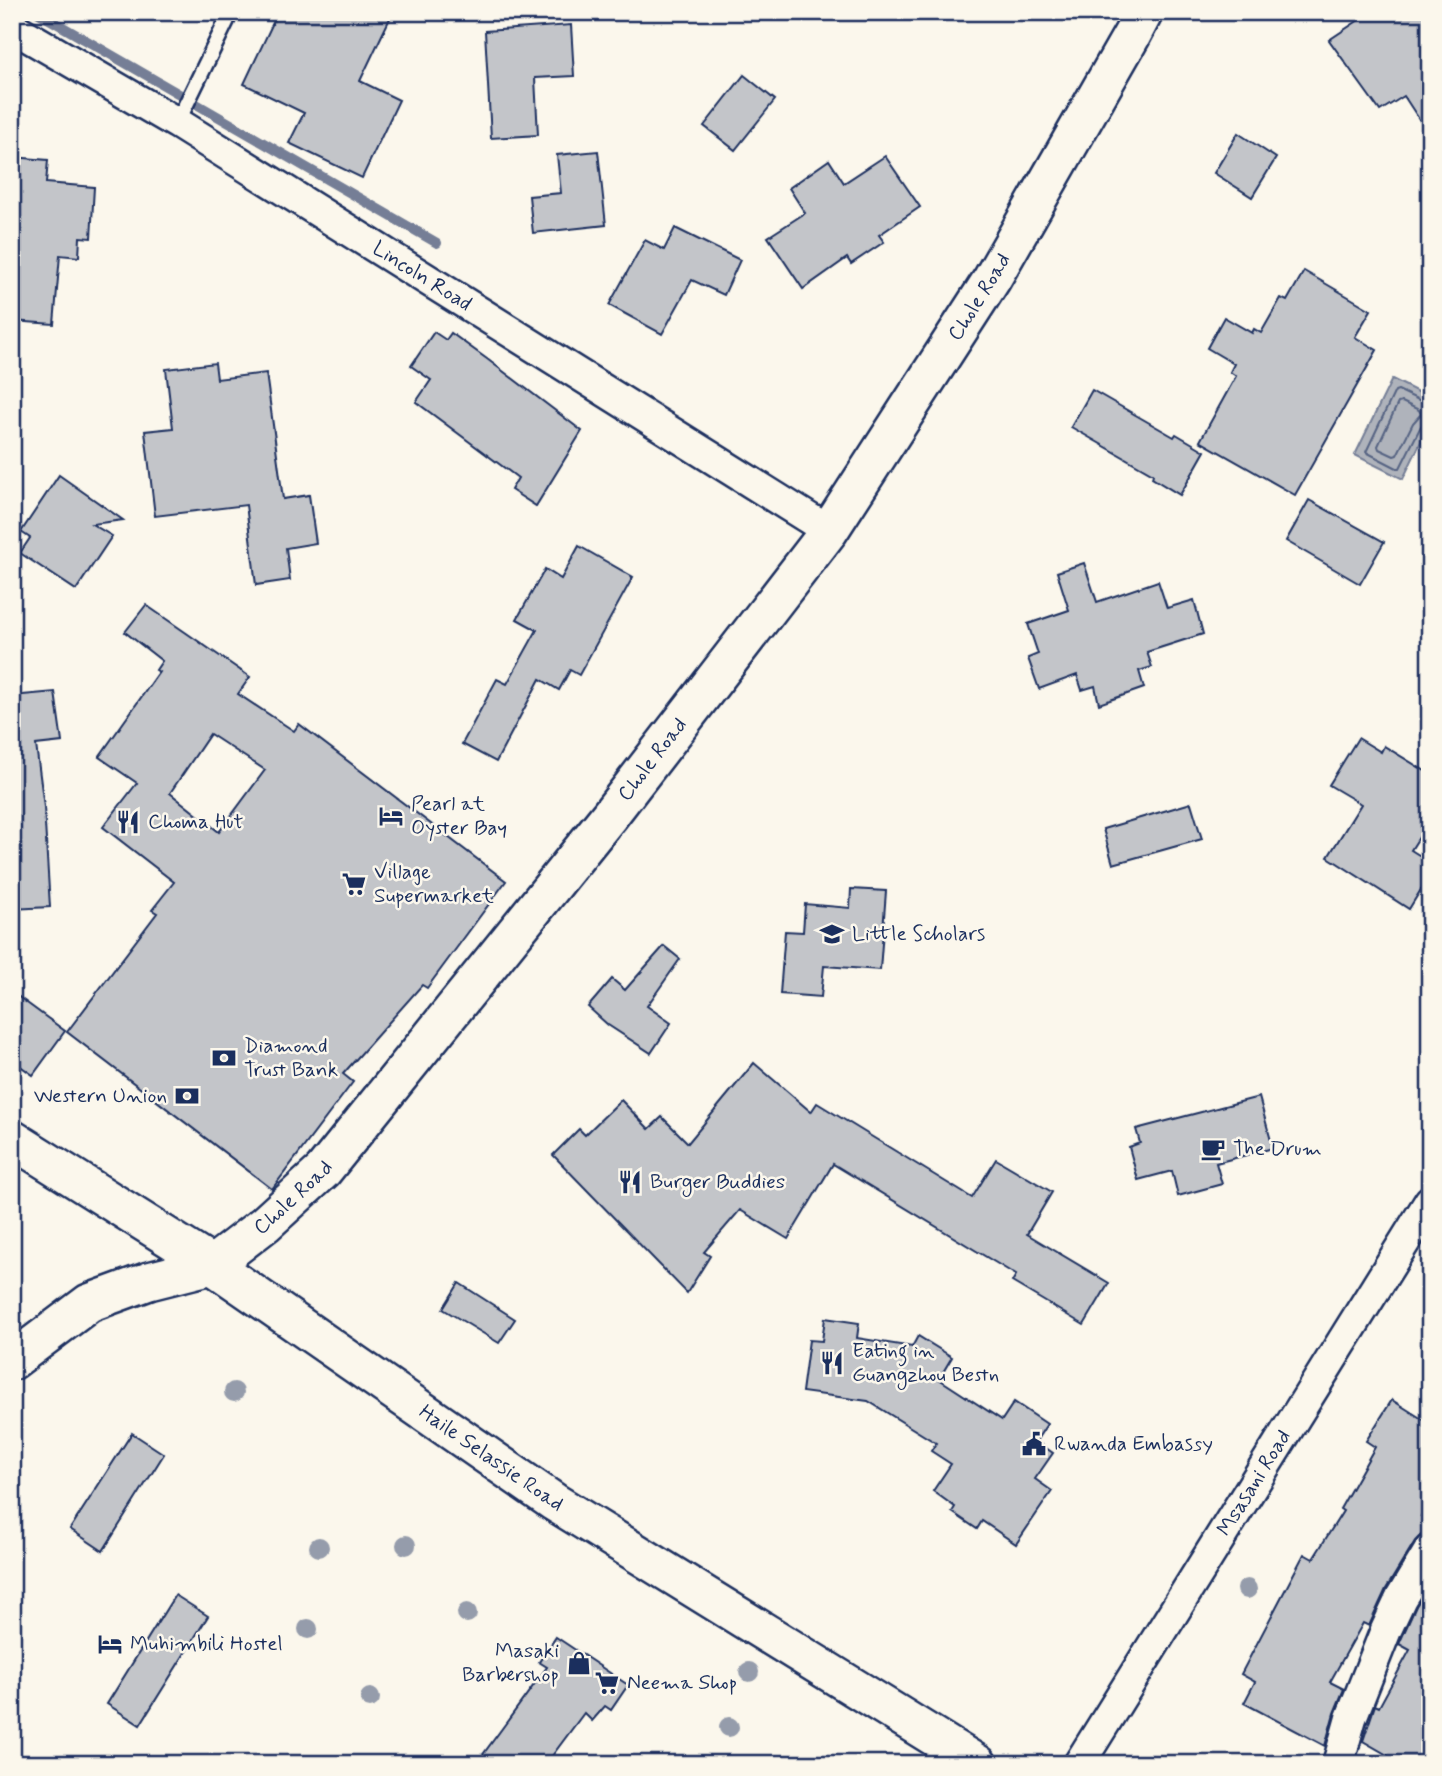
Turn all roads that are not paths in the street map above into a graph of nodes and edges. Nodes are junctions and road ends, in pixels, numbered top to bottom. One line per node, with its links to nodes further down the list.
1 (232, 12): 4 (lane)
2 (1144, 12): 5 (street, Chole Road)
3 (12, 27): 4 (street, Lincoln Road)
4 (177, 123): 5 (street, Lincoln Road)
5 (829, 531): 8 (street, Chole Road)
6 (12, 1139): 8 (street, Haile Selassie Road)
7 (1430, 1201): 12 (street, Msasani Road)
8 (212, 1265): 9 (street, Chole Road); 11 (street, Haile Selassie Road)
9 (12, 1362)
10 (1430, 1550): 13 (street)
11 (978, 1764)
12 (1079, 1764)
13 (1338, 1764)

